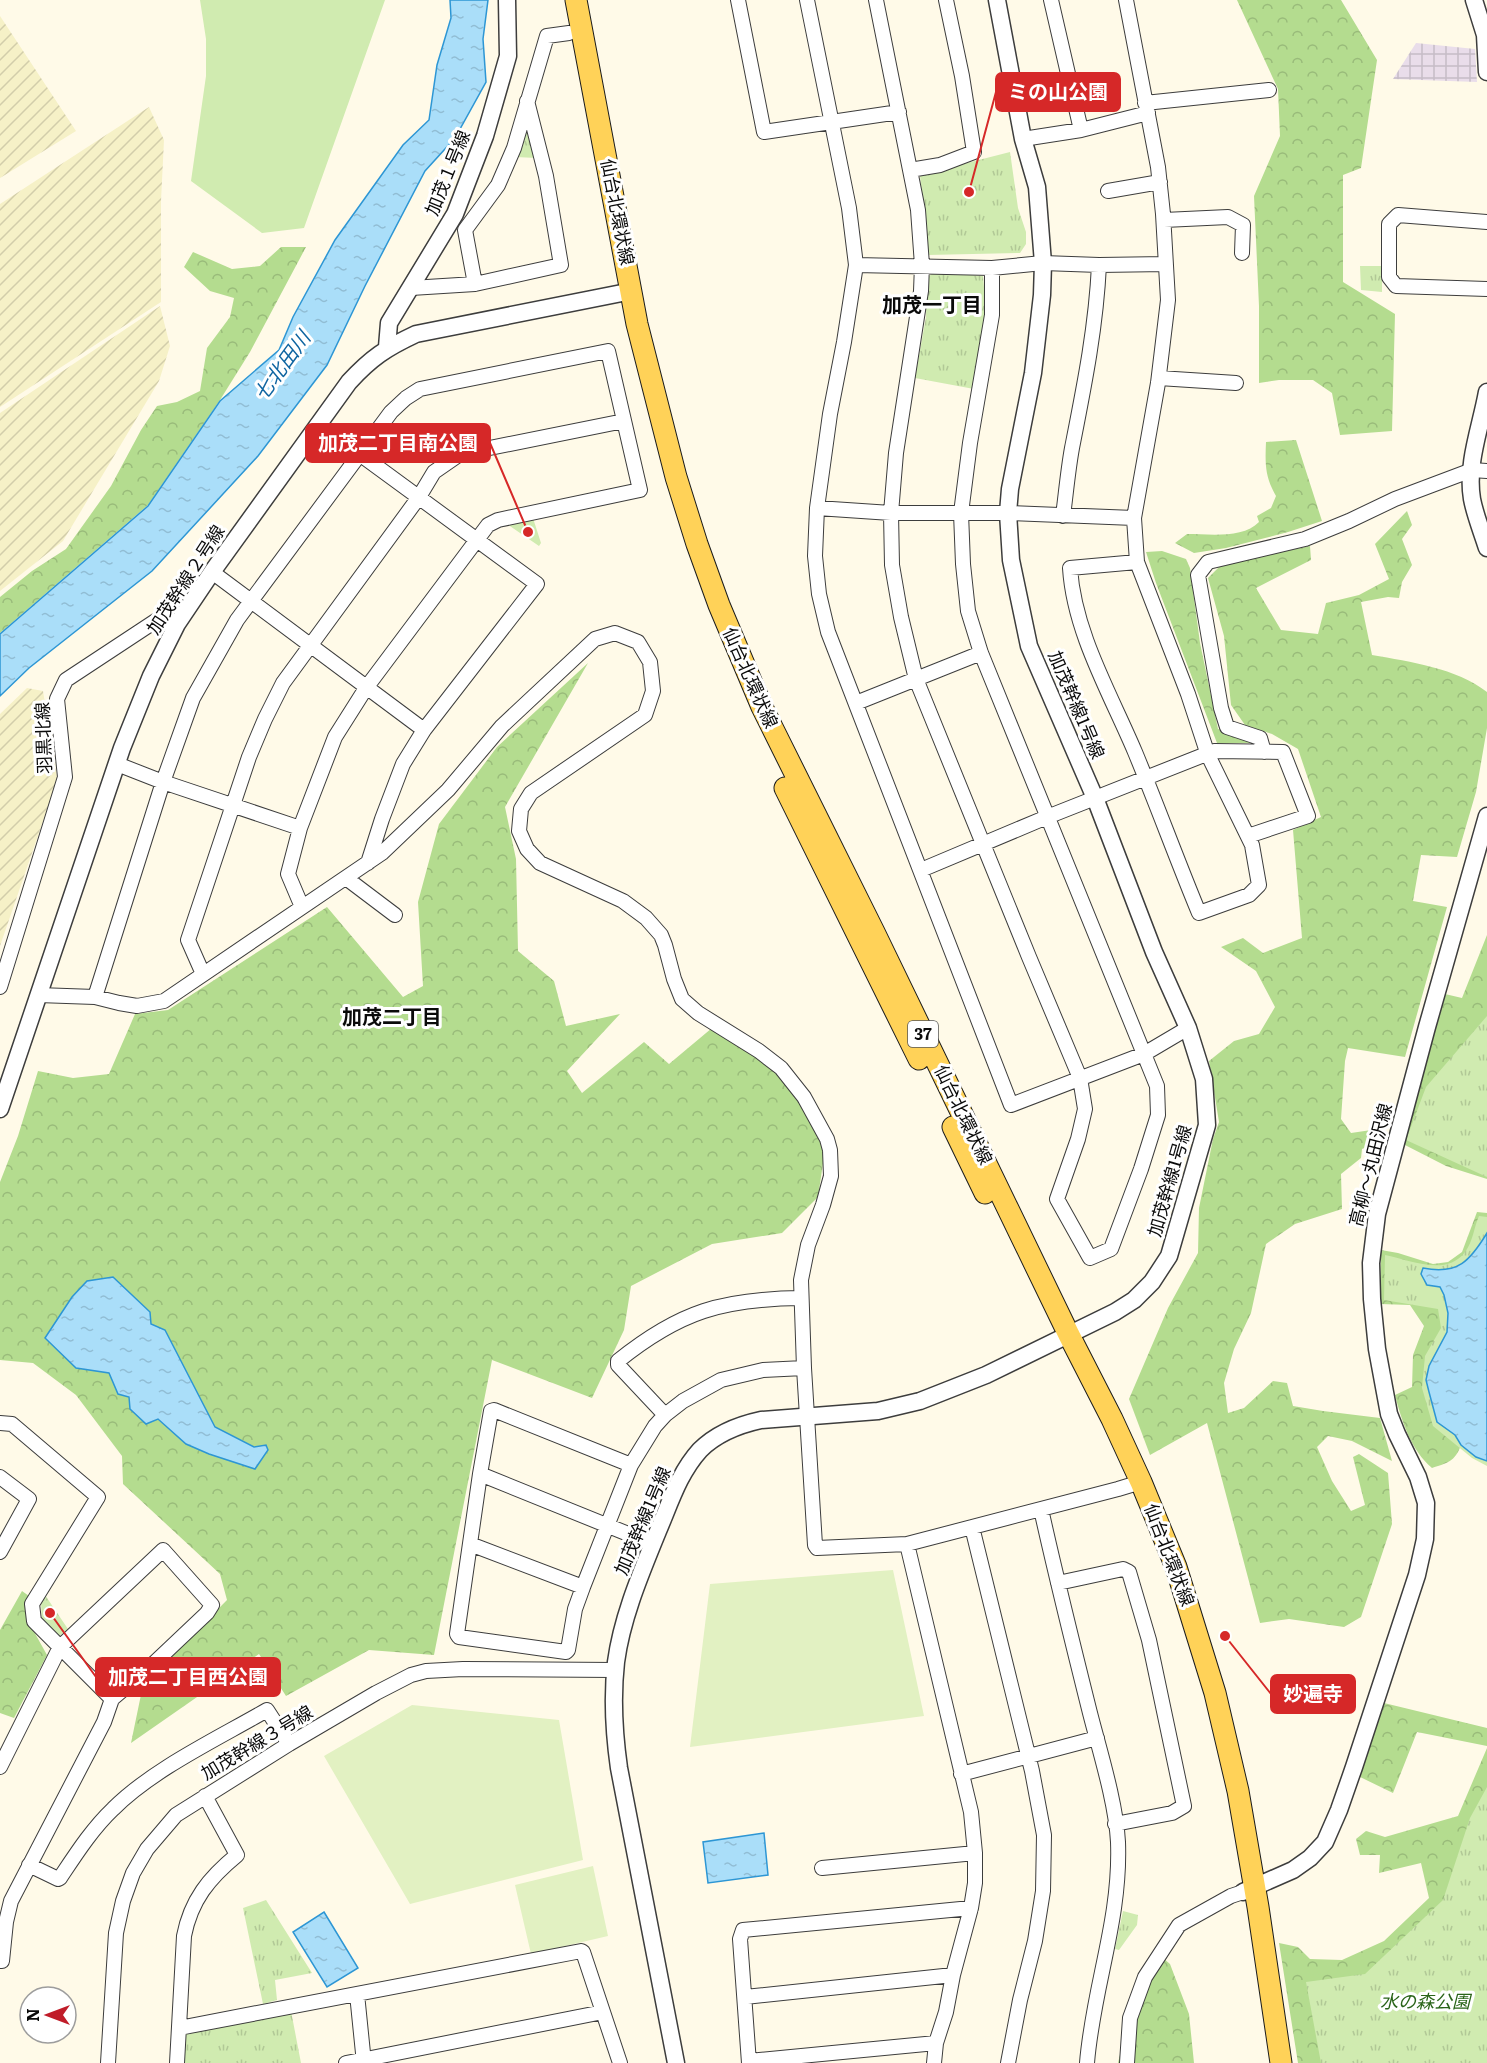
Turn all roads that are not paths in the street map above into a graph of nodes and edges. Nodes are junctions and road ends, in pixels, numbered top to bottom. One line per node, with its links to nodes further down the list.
1 (507, 0): 35 (street, 加茂１号線)
2 (562, 0): 12 (main road, 仙台北環状線 / 37)
3 (576, 0): 37 (main road, 仙台北環状線 / 37)
4 (738, 0): 19 (street)
5 (807, 0): 19 (street)
6 (876, 0): 18 (street)
7 (946, 0): 22 (street)
8 (997, 0): 21 (street, 加茂幹線1号線)
9 (1051, 0): 20 (street)
10 (1126, 0): 17 (street)
11 (1474, 0): 13 (street)
12 (569, 33): 16 (street); 37 (main road, 仙台北環状線 / 37)
13 (1486, 49): 14 (street)
14 (1487, 72)
15 (1269, 90): 17 (street)
16 (527, 101): 34 (street); 34 (street)
17 (1146, 108): 20 (street); 23 (street)
18 (899, 112): 19 (street); 22 (street)
19 (831, 121): 30 (street)
20 (1081, 130): 21 (street)
21 (1023, 139): 28 (street, 加茂幹線1号線)
22 (910, 170): 31 (street)
23 (1160, 182): 24 (street); 25 (street)
24 (1108, 191)
25 (1164, 220): 27 (street); 29 (street)
26 (1487, 222): 36 (street)
27 (1242, 253)
28 (1043, 263): 32 (street); 33 (street); 50 (street, 加茂幹線1号線)
29 (1166, 264): 32 (street); 39 (street)
30 (856, 265): 31 (street); 47 (street)
31 (922, 265): 33 (street); 48 (street)
32 (1099, 265): 51 (street)
33 (992, 268): 49 (street)
34 (475, 284): 35 (street)
35 (411, 288): 38 (street, 加茂１号線)
36 (1487, 289)
37 (625, 292): 38 (street, 加茂幹線２号線); 91 (main road, 仙台北環状線 / 37)
38 (387, 347): 43 (street, 加茂幹線２号線)
39 (1159, 378): 40 (street); 52 (street)
40 (1236, 383)
41 (1487, 392): 45 (street)
42 (624, 421): 44 (street); 46 (street); 53 (street)
43 (317, 425): 44 (street); 56 (street, 加茂幹線２号線)
44 (361, 455): 46 (street); 57 (street)
45 (1479, 470): 54 (street); 65 (street)
46 (419, 497): 53 (street); 59 (street)
47 (817, 508): 48 (street); 63 (street)
48 (891, 513): 49 (street); 61 (street)
49 (961, 513): 50 (street); 60 (street)
50 (1008, 513): 51 (street); 70 (street, 加茂幹線1号線)
51 (1063, 516): 52 (street)
52 (1134, 518): 55 (street)
53 (477, 541): 62 (street); 64 (street)
54 (1487, 548)
55 (1137, 562): 66 (street); 68 (street)
56 (212, 572): 57 (street); 58 (street, 加茂幹線２号線)
57 (252, 602): 59 (street); 69 (street)
58 (177, 624): 67 (street, 加茂幹線２号線); 83 (street, 羽黒北線)
59 (310, 645): 62 (street); 71 (street)
60 (981, 653): 61 (street); 73 (street)
61 (916, 679): 63 (street); 76 (street)
62 (366, 688): 64 (street); 74 (street)
63 (856, 703): 78 (street)
64 (424, 730): 77 (street)
65 (1264, 752): 66 (street); 75 (street)
66 (1208, 754): 68 (street); 75 (street)
67 (117, 764): 69 (street); 84 (street, 加茂幹線２号線)
68 (1146, 778): 70 (street); 75 (street)
69 (163, 782): 71 (street); 85 (street)
70 (1095, 798): 73 (street); 86 (street, 加茂幹線1号線)
71 (232, 804): 74 (street); 82 (street)
72 (1487, 816): 122 (street, 高柳～丸田沢線)
73 (1047, 817): 76 (street); 87 (street)
74 (300, 828): 80 (street)
75 (1248, 836)
76 (982, 844): 78 (street); 88 (street)
77 (369, 863): 79 (street); 90 (street)
78 (921, 870): 88 (street)
79 (346, 878): 80 (street); 81 (street)
80 (302, 907): 82 (street)
81 (395, 915)
82 (203, 974): 85 (street)
83 (0, 987)
84 (38, 995): 85 (street); 89 (street, 加茂幹線２号線)
85 (95, 997)
86 (1188, 1028): 87 (street); 91 (street, 加茂幹線1号線)
87 (1144, 1054): 88 (street); 88 (street)
88 (1080, 1078)
89 (0, 1109)
90 (801, 1298): 92 (street); 93 (street)
91 (1062, 1338): 94 (street, 加茂幹線1号線); 99 (main road, 仙台北環状線 / 37)
92 (804, 1368): 93 (street); 94 (street)
93 (665, 1415): 96 (street)
94 (807, 1417): 104 (street, 加茂幹線1号線); 105 (street)
95 (0, 1423): 109 (street)
96 (631, 1465): 97 (street); 101 (street)
97 (480, 1474): 101 (street); 103 (street)
98 (0, 1477): 106 (street)
99 (1134, 1484): 100 (street); 122 (main road, 仙台北環状線 / 37)
100 (1041, 1509): 102 (street); 107 (street)
101 (607, 1525): 104 (street); 108 (street)
102 (972, 1527): 105 (street); 114 (street)
103 (470, 1544): 108 (street); 108 (street)
104 (653, 1544): 110 (street, 加茂幹線1号線)
105 (907, 1544): 116 (street)
106 (0, 1552)
107 (1058, 1583): 112 (street); 118 (street)
108 (582, 1587)
109 (60, 1647): 111 (street); 111 (street); 115 (street)
110 (616, 1670): 113 (street, 加茂幹線３号線); 137 (street, 加茂幹線1号線)
111 (112, 1699): 120 (street)
112 (1097, 1738): 114 (street); 118 (street)
113 (289, 1744): 117 (street, 加茂幹線３号線); 120 (street)
114 (1028, 1755): 116 (street); 139 (street)
115 (0, 1767)
116 (961, 1774): 119 (street)
117 (205, 1796): 129 (street); 133 (street, 加茂幹線３号線)
118 (1115, 1824): 140 (street)
119 (975, 1853): 121 (street); 123 (street)
120 (29, 1865): 124 (street)
121 (822, 1868)
122 (1249, 1889): 141 (street); 142 (main road, 仙台北環状線 / 37); 143 (main road, 仙台北環状線 / 37)
123 (971, 1908): 125 (street); 127 (street)
124 (0, 1961)
125 (953, 1975): 127 (street); 130 (street)
126 (357, 1994): 128 (street); 129 (street); 131 (street)
127 (745, 1997): 132 (street)
128 (603, 2012): 131 (street); 136 (street)
129 (179, 2028): 134 (street)
130 (936, 2043): 132 (street); 138 (street)
131 (364, 2061): 135 (street)
132 (749, 2062)
133 (108, 2063)
134 (177, 2063)
135 (346, 2063)
136 (620, 2063)
137 (676, 2063)
138 (934, 2063)
139 (1008, 2063)
140 (1087, 2063)
141 (1127, 2063)
142 (1268, 2063)
143 (1281, 2063)

